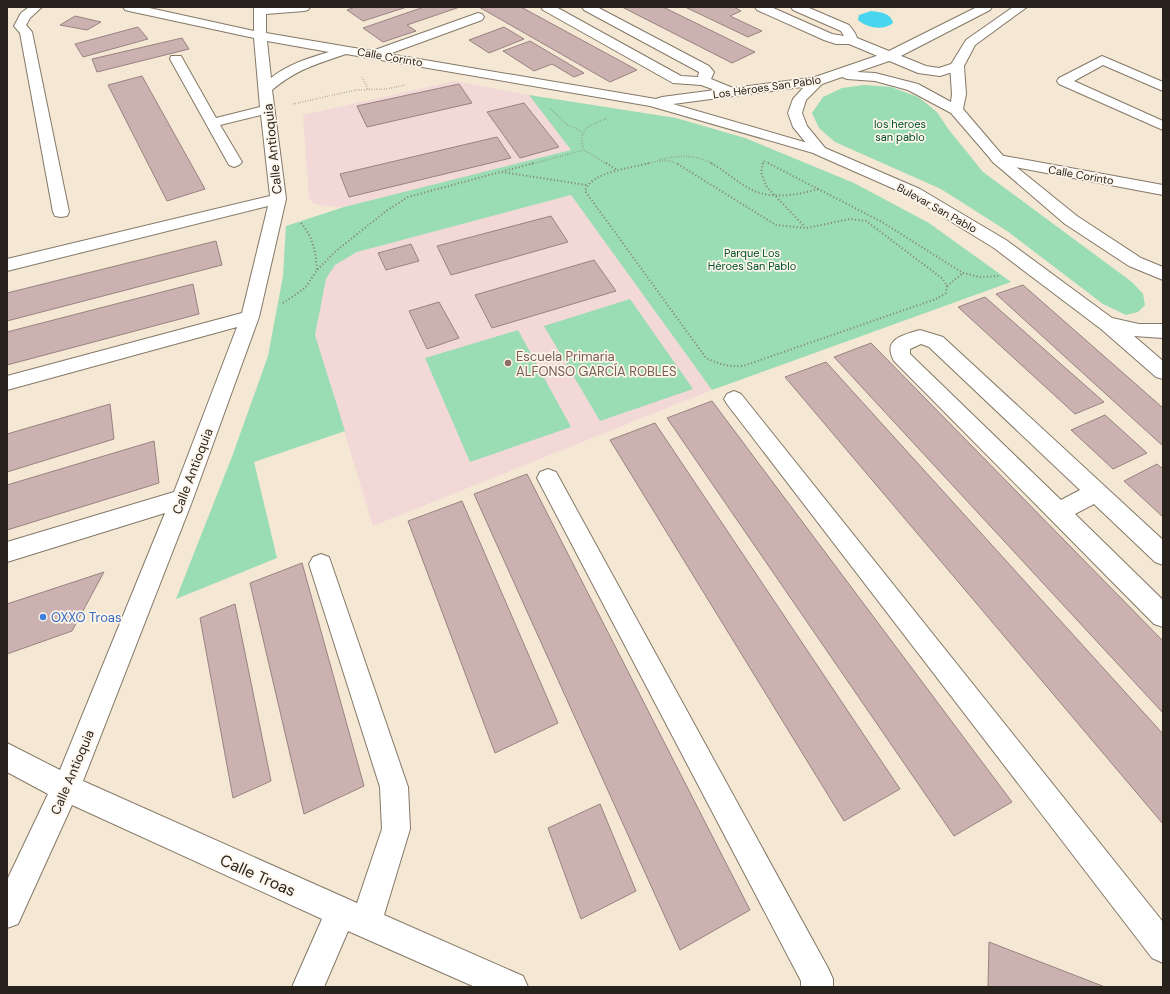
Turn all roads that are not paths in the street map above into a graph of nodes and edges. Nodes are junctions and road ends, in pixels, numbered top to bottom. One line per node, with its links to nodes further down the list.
1 (36, 7): 37 (street)
2 (129, 7): 14 (street, Calle Corinto)
3 (304, 7): 10 (street)
4 (547, 7): 13 (street)
5 (588, 7): 12 (street)
6 (761, 7): 15 (street)
7 (797, 7): 15 (street)
8 (1021, 7): 20 (street)
9 (983, 8): 18 (street, Los Héroes San Pablo)
10 (259, 9): 14 (street, Calle Antioquia)
11 (478, 17): 17 (street)
12 (609, 18): 13 (street); 22 (street)
13 (584, 28): 22 (street)
14 (260, 36): 16 (street, Calle Corinto); 25 (street, Calle Antioquia)
15 (852, 40): 18 (street)
16 (349, 50): 17 (street, Calle Corinto); 25 (street)
17 (376, 54): 27 (street, Calle Corinto)
18 (890, 56): 20 (street); 21 (street, Los Héroes San Pablo)
19 (176, 59): 30 (street)
20 (957, 66): 29 (street)
21 (840, 74): 23 (street, Los Héroes San Pablo); 29 (street)
22 (703, 81): 26 (street)
23 (817, 81): 26 (street, Los Héroes San Pablo); 32 (street)
24 (1163, 87): 31 (street)
25 (265, 89): 28 (street, Calle Antioquia)
26 (732, 92): 27 (street, Los Héroes San Pablo)
27 (652, 102): 32 (street, Bulevar San Pablo)
28 (268, 109): 30 (street); 36 (street, Calle Antioquia)
29 (956, 110): 33 (street)
30 (212, 123): 34 (street)
31 (1163, 126)
32 (820, 151): 43 (street, Bulevar San Pablo)
33 (999, 160): 35 (street, Calle Corinto); 38 (street)
34 (234, 162)
35 (1163, 190)
36 (278, 199): 39 (street); 42 (street, Calle Antioquia)
37 (61, 212)
38 (1135, 262): 40 (street); 41 (street)
39 (7, 266)
40 (1163, 274)
41 (1163, 290)
42 (250, 317): 46 (street); 50 (street, Calle Antioquia)
43 (1108, 324): 44 (street); 45 (street, Bulevar San Pablo)
44 (1163, 331)
45 (1163, 372)
46 (7, 383)
47 (734, 399): 60 (street)
48 (548, 478): 63 (street)
49 (1097, 492): 51 (street); 51 (street); 53 (street)
50 (182, 499): 52 (street); 57 (street, Calle Antioquia)
51 (1059, 512): 55 (street)
52 (7, 552)
53 (1163, 555)
54 (321, 564): 59 (street)
55 (1163, 616)
56 (7, 757): 57 (street, Calle Troas)
57 (66, 788): 58 (street, Calle Antioquia); 59 (street, Calle Troas)
58 (7, 913)
59 (354, 918): 61 (street); 62 (street, Calle Troas)
60 (1163, 948)
61 (308, 987)
62 (512, 987)
63 (817, 987)

